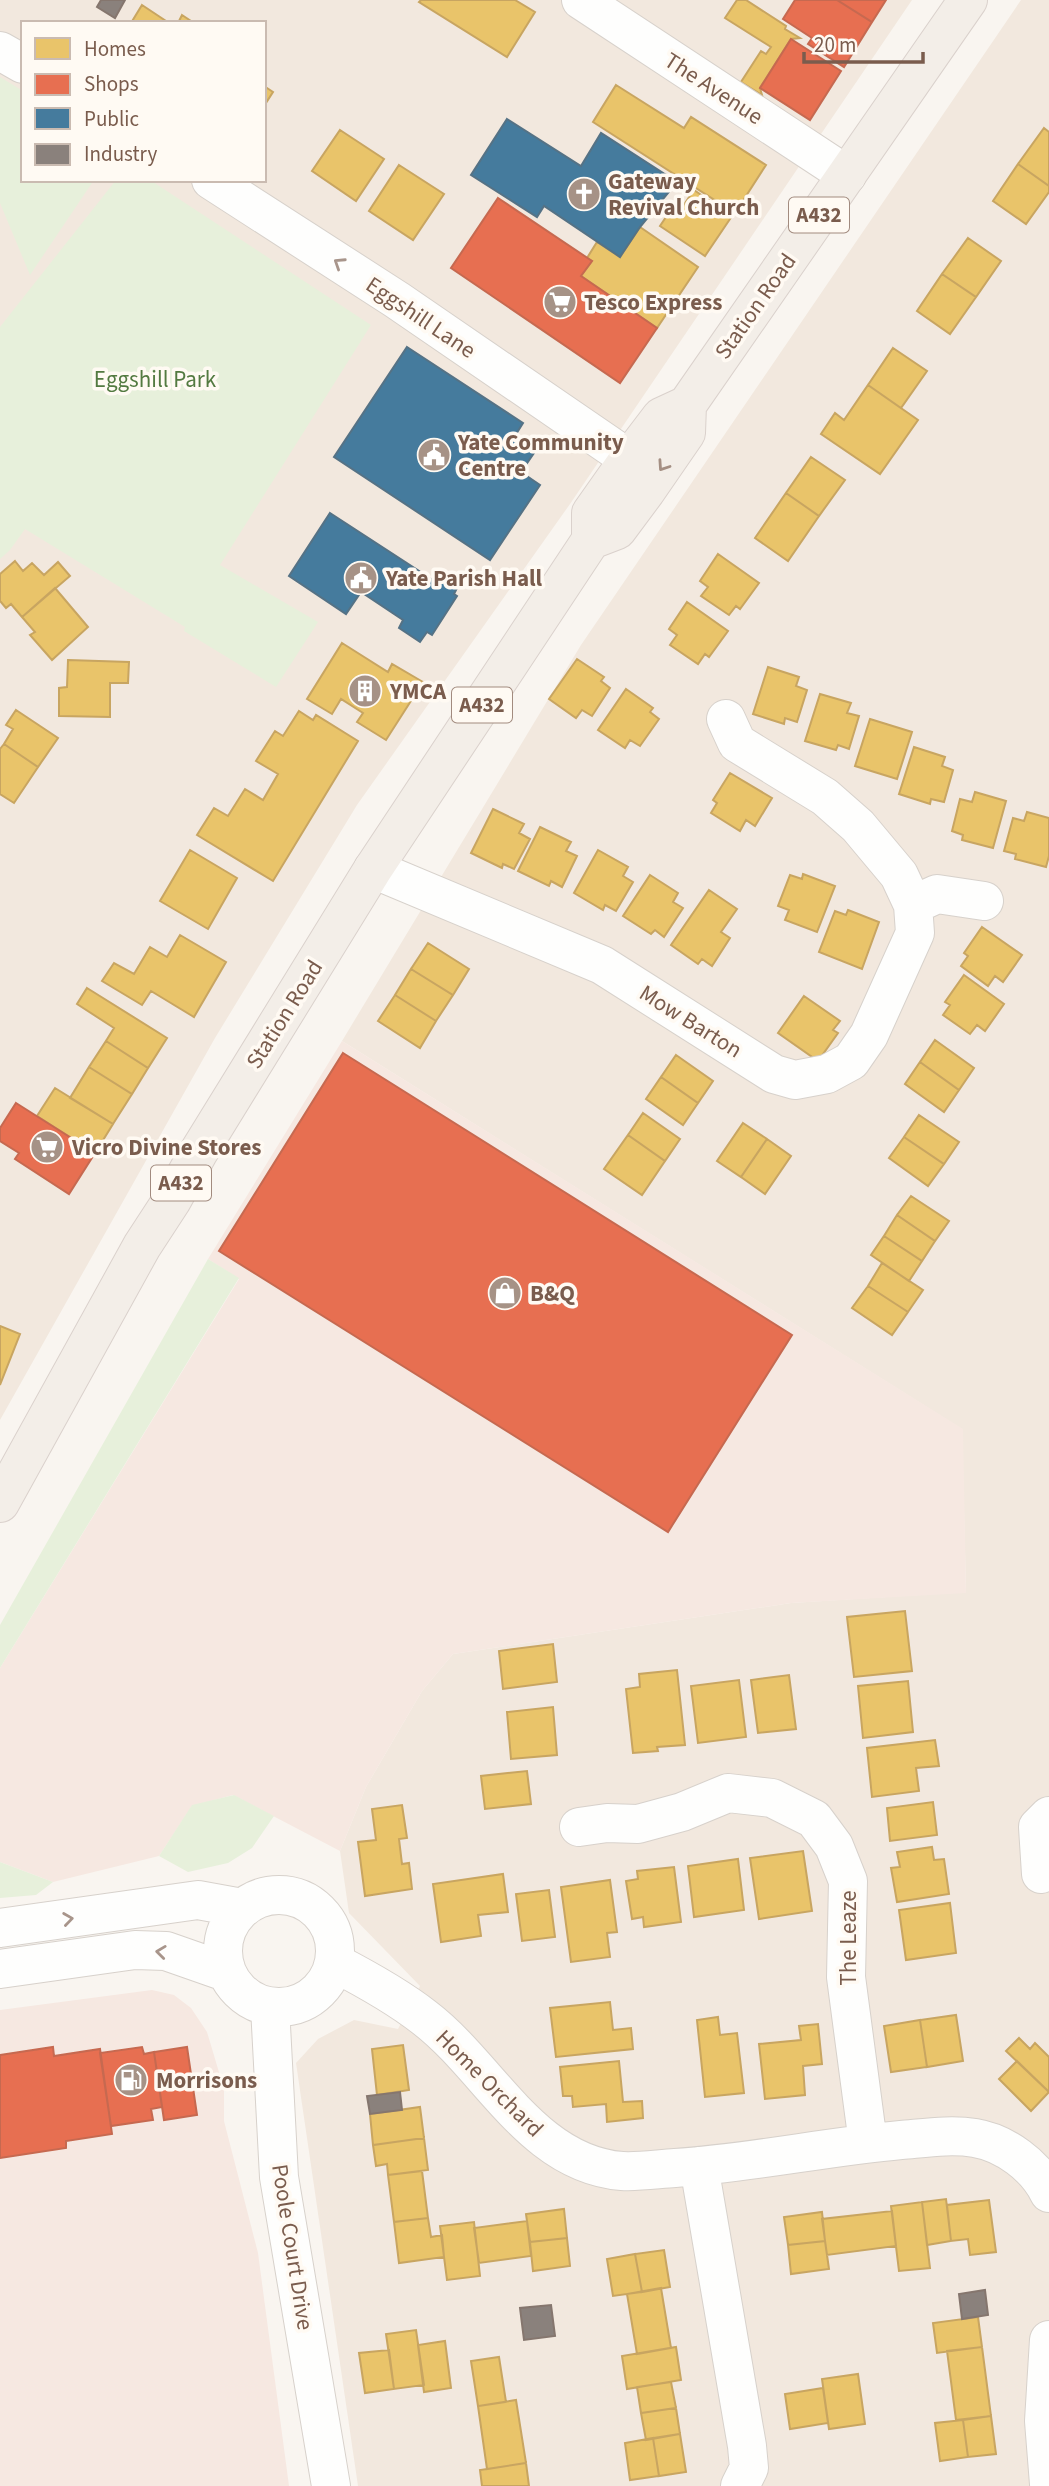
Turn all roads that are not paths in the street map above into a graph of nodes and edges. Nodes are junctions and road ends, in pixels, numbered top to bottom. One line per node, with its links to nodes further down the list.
1 (581, 0): 5 (street, The Avenue)
2 (968, 0): 5 (main road, Station Road / A432)
3 (0, 51): 4 (street)
4 (21, 63)
5 (847, 175): 7 (main road, Station Road / A432)
6 (214, 182): 8 (street, Eggshill Lane, one-way to 6)
7 (687, 405): 8 (main road, Station Road / A432); 9 (main road, Station Road / A432, one-way to 9)
8 (629, 459): 9 (main road, Station Road / A432)
9 (591, 540): 11 (main road, Station Road / A432)
10 (726, 719): 13 (street, Mow Barton)
11 (373, 869): 13 (street, Mow Barton); 14 (main road, Station Road / A432)
12 (984, 901): 13 (street)
13 (913, 905)
14 (0, 1503)
15 (1049, 1816): 17 (street)
16 (579, 1827): 24 (street, The Leaze)
17 (1041, 1874)
18 (242, 1908): 19 (street, one-way to 18); 20 (street); 22 (street)
19 (0, 1928)
20 (335, 1963): 23 (street); 25 (street, Home Orchard)
21 (0, 1969): 22 (street, one-way to 21)
22 (226, 1972): 23 (street)
23 (270, 2007): 29 (street, Poole Court Drive)
24 (868, 2143): 25 (street, Home Orchard); 26 (street, Home Orchard)
25 (699, 2166): 30 (street)
26 (1049, 2193)
27 (1049, 2340): 28 (street)
28 (1049, 2484)
29 (331, 2486)
30 (740, 2486)

